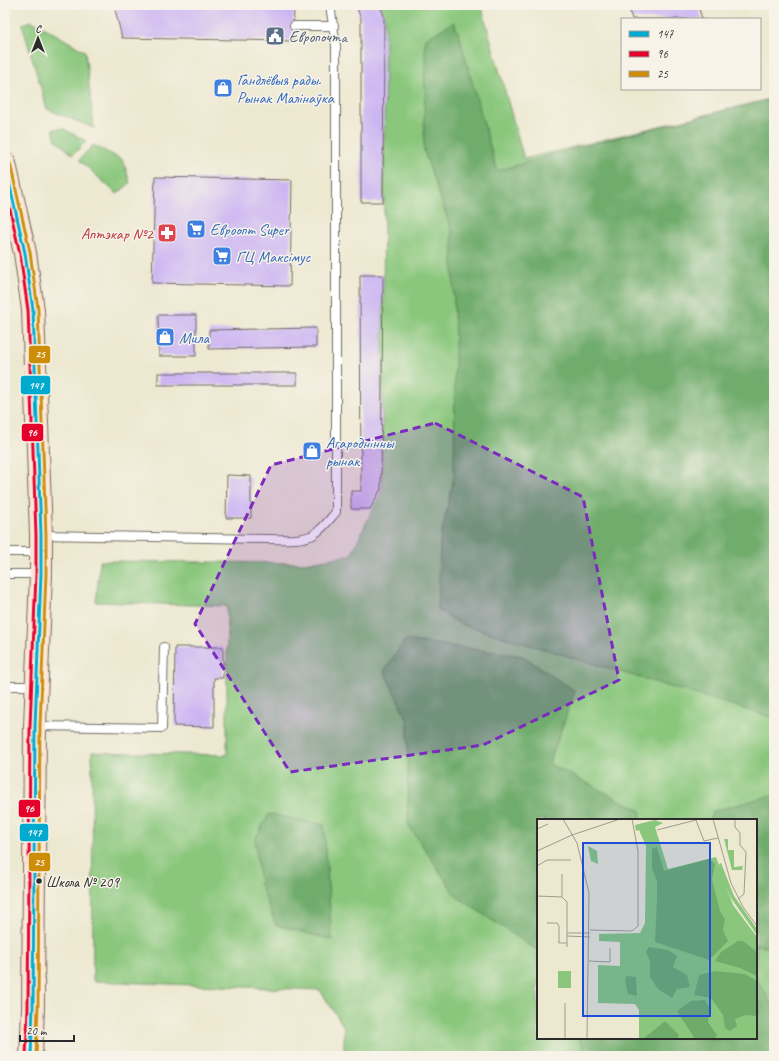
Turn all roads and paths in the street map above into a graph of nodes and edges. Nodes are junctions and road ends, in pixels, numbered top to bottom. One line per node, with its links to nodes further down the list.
1 (330, 5): 3 (lane)
2 (294, 26): 3 (lane)
3 (334, 26): 5 (lane)
4 (5, 164): 5 (main road)
5 (41, 543): 6 (lane); 8 (main road)
6 (5, 552)
7 (5, 574): 8 (lane)
8 (41, 574): 11 (main road)
9 (164, 647): 12 (lane)
10 (5, 686): 11 (lane)
11 (36, 686): 12 (main road)
12 (35, 726): 13 (main road)
13 (31, 1056)

